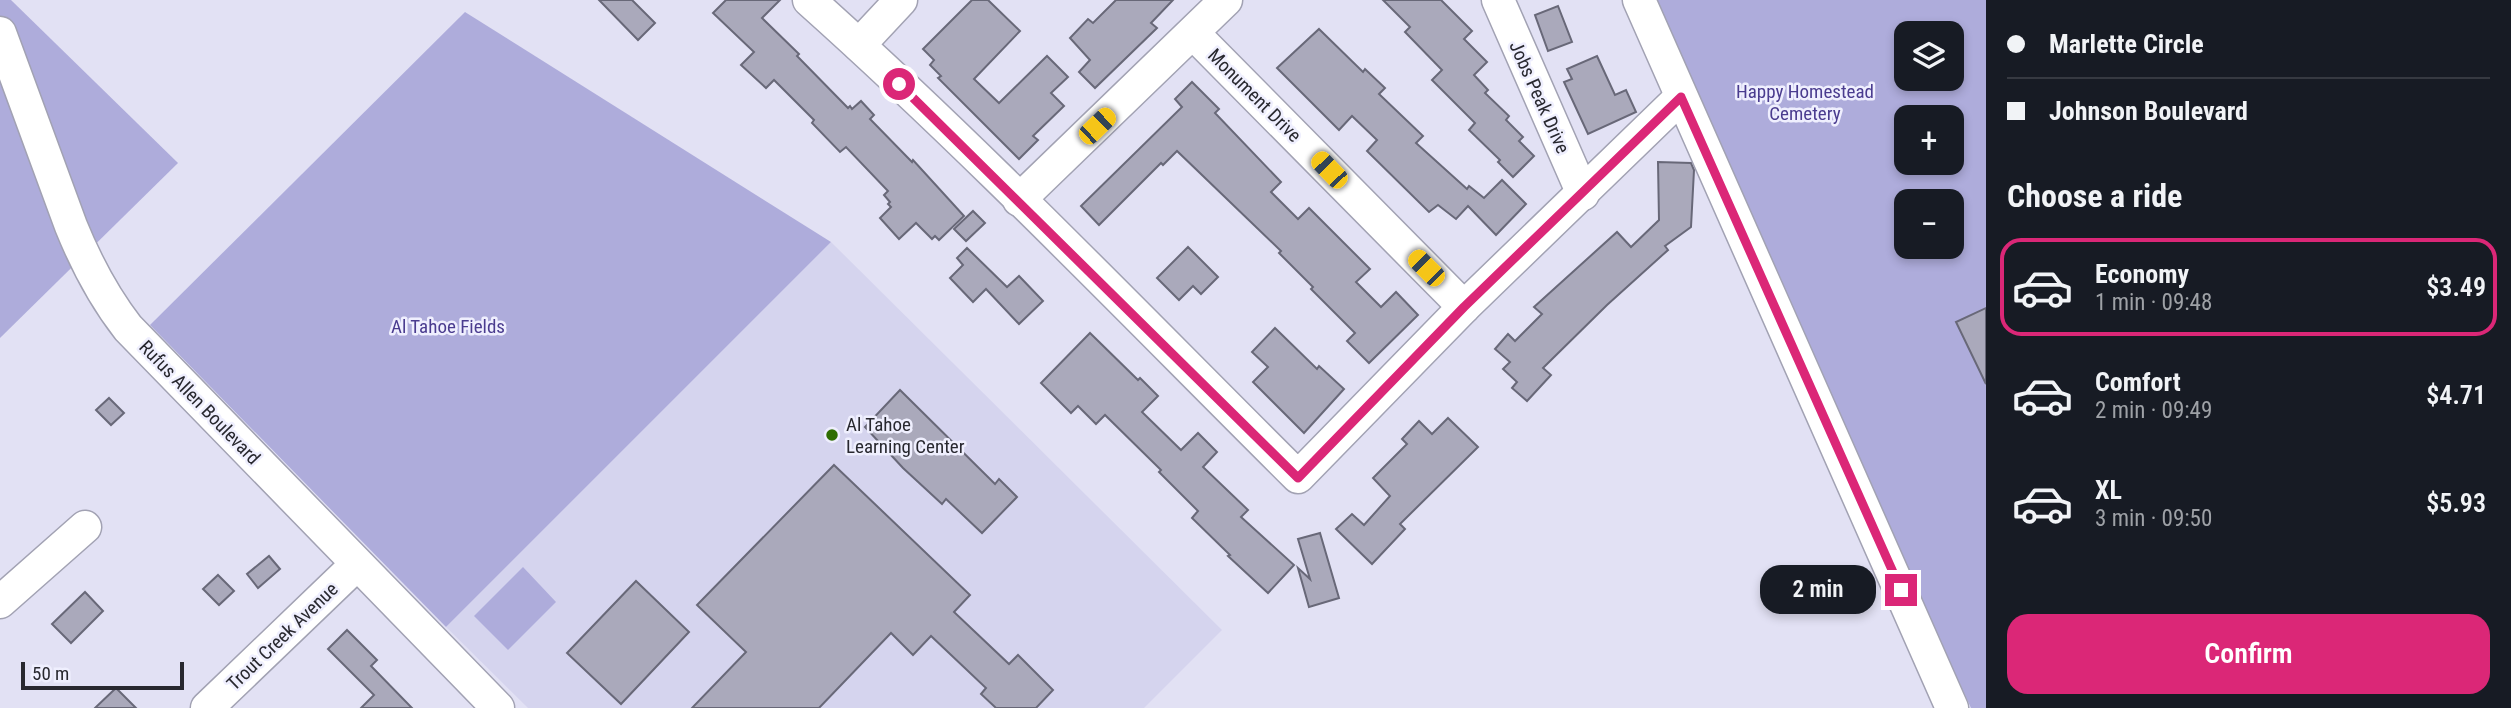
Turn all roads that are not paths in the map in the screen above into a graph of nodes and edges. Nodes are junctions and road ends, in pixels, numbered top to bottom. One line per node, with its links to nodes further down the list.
1 (809, 0): 8 (street)
2 (901, 0): 8 (street)
3 (1226, 0): 7 (street)
4 (1498, 0): 10 (street, Jobs Peak Drive)
5 (1639, 0): 9 (street)
6 (0, 33): 14 (street, Rufus Allen Boulevard)
7 (1194, 33): 11 (street); 12 (street, Monument Drive)
8 (859, 45): 11 (street)
9 (1681, 97): 10 (street); 18 (street)
10 (1583, 194): 12 (street)
11 (1019, 200): 12 (street)
12 (1464, 307)
13 (85, 527): 15 (street)
14 (356, 565): 16 (street, Trout Creek Avenue); 17 (street, Rufus Allen Boulevard)
15 (0, 602)
16 (207, 708)
17 (498, 708)
18 (1952, 708)

